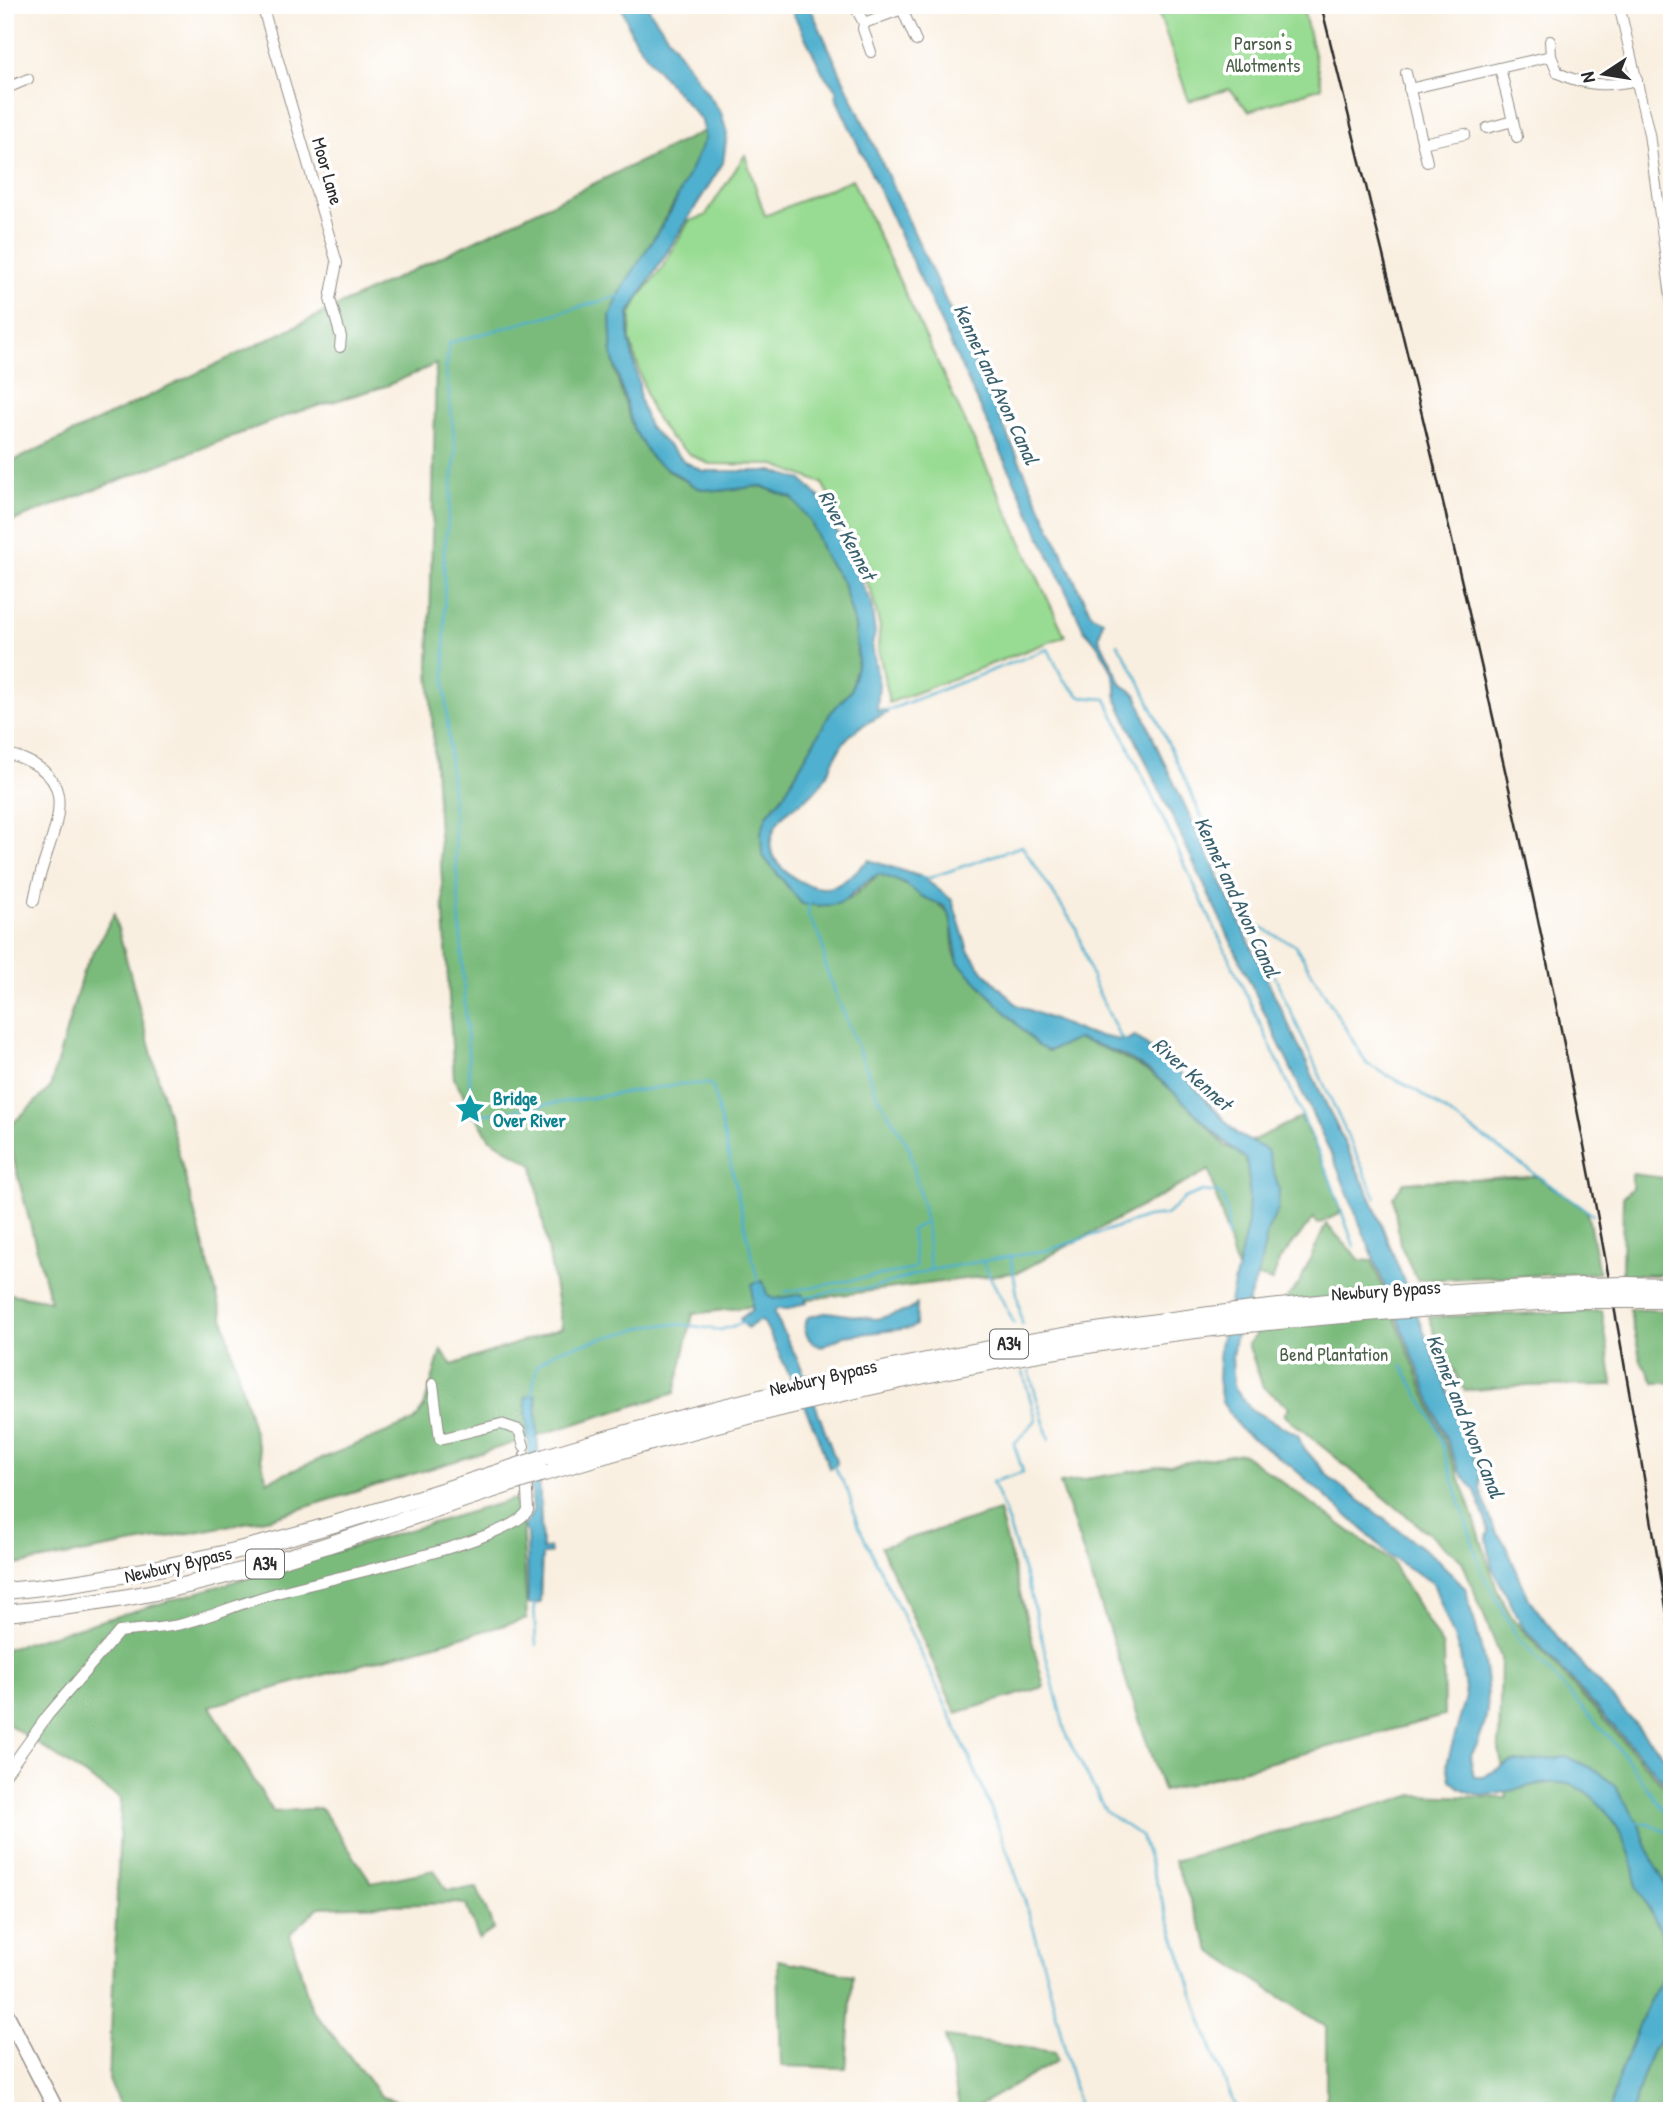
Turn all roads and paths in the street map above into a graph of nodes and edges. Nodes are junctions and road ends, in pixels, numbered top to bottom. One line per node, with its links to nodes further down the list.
1 (262, 5): 22 (street, Moor Lane)
2 (854, 5): 4 (street)
3 (1623, 6): 12 (street)
4 (864, 23): 5 (street); 7 (street)
5 (916, 41)
6 (1550, 41): 8 (street)
7 (871, 52)
8 (1551, 57): 9 (street); 12 (street)
9 (1500, 68): 14 (street); 15 (street)
10 (1406, 73): 14 (street)
11 (28, 79): 13 (street)
12 (1637, 80): 21 (street)
13 (5, 89)
14 (1409, 89): 19 (street)
15 (1513, 121): 16 (street); 18 (street)
16 (1486, 128)
17 (1465, 134): 19 (street)
18 (1517, 137)
19 (1423, 144): 20 (street)
20 (1427, 162)
21 (1672, 304)
22 (340, 347)
23 (5, 753): 24 (street)
24 (34, 901)
25 (1672, 1286): 26 (highway, Newbury Bypass / A34)
26 (1628, 1292): 27 (highway, Newbury Bypass / A34); 28 (highway, Newbury Bypass / A34, bridge)
27 (1672, 1300)
28 (1382, 1303): 29 (highway, Newbury Bypass / A34); 29 (highway, Newbury Bypass / A34)
29 (1204, 1322): 31 (highway, Newbury Bypass / A34, bridge)
30 (433, 1384): 31 (street)
31 (520, 1462): 32 (highway, Newbury Bypass / A34); 33 (highway, Newbury Bypass / A34); 34 (street)
32 (5, 1591)
33 (5, 1613)
34 (5, 1775)
35 (5, 2011): 36 (main road)
36 (57, 2111)

